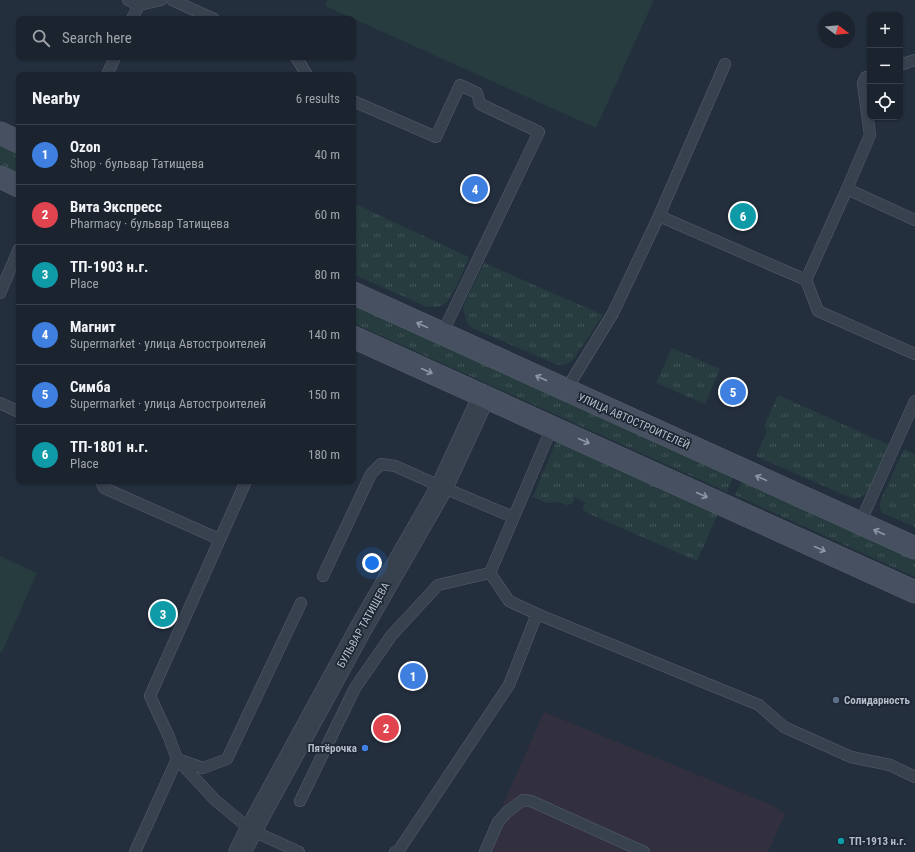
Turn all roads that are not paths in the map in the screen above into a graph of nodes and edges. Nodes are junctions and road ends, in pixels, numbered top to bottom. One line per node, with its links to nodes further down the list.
1 (128, 0): 4 (lane)
2 (161, 0): 4 (lane)
3 (172, 0): 6 (lane)
4 (139, 5): 5 (lane)
5 (134, 16)
6 (207, 16)
7 (114, 60): 12 (lane)
8 (298, 60): 13 (lane)
9 (915, 60): 11 (lane)
10 (725, 64): 21 (lane)
11 (903, 64)
12 (108, 72)
13 (305, 72)
14 (867, 77): 20 (lane)
15 (356, 102): 27 (lane)
16 (0, 133): 17 (main road)
17 (16, 141)
18 (0, 177): 19 (main road)
19 (16, 185)
20 (847, 189): 22 (lane); 24 (lane)
21 (659, 216): 24 (lane); 30 (lane)
22 (915, 220)
23 (16, 256): 25 (lane)
24 (806, 280): 29 (lane)
25 (0, 293)
26 (356, 294): 27 (main road, УЛИЦА АВТОСТРОИТЕЛЕЙ, one-way to 26)
27 (442, 334): 30 (main road, УЛИЦА АВТОСТРОИТЕЛЕЙ, one-way to 27)
28 (356, 338): 31 (main road, one-way to 31)
29 (915, 354)
30 (566, 390): 40 (main road, УЛИЦА АВТОСТРОИТЕЛЕЙ, one-way to 30)
31 (484, 396): 35 (main road); 38 (street, БУЛЬВАР ТАТИЩЕВА)
32 (915, 401): 40 (lane)
33 (0, 403): 34 (lane)
34 (16, 411)
35 (552, 427): 39 (lane); 45 (main road, one-way to 45)
36 (102, 484): 41 (lane)
37 (245, 484): 41 (lane)
38 (442, 487): 39 (lane); 44 (lane); 51 (street, БУЛЬВАР ТАТИЩЕВА)
39 (514, 517): 43 (lane)
40 (860, 523): 42 (main road, УЛИЦА АВТОСТРОИТЕЛЕЙ, one-way to 40)
41 (220, 540): 48 (lane)
42 (915, 548)
43 (490, 573): 47 (lane); 50 (lane)
44 (323, 576)
45 (915, 592)
46 (301, 603): 48 (lane)
47 (537, 614): 49 (lane); 55 (lane)
48 (177, 758): 51 (lane); 52 (lane)
49 (915, 777)
50 (300, 801)
51 (251, 830): 53 (street, БУЛЬВАР ТАТИЩЕВА); 54 (lane)
52 (135, 852)
53 (240, 852)
54 (299, 852)
55 (395, 852)
56 (485, 852): 57 (lane)
57 (644, 852)

